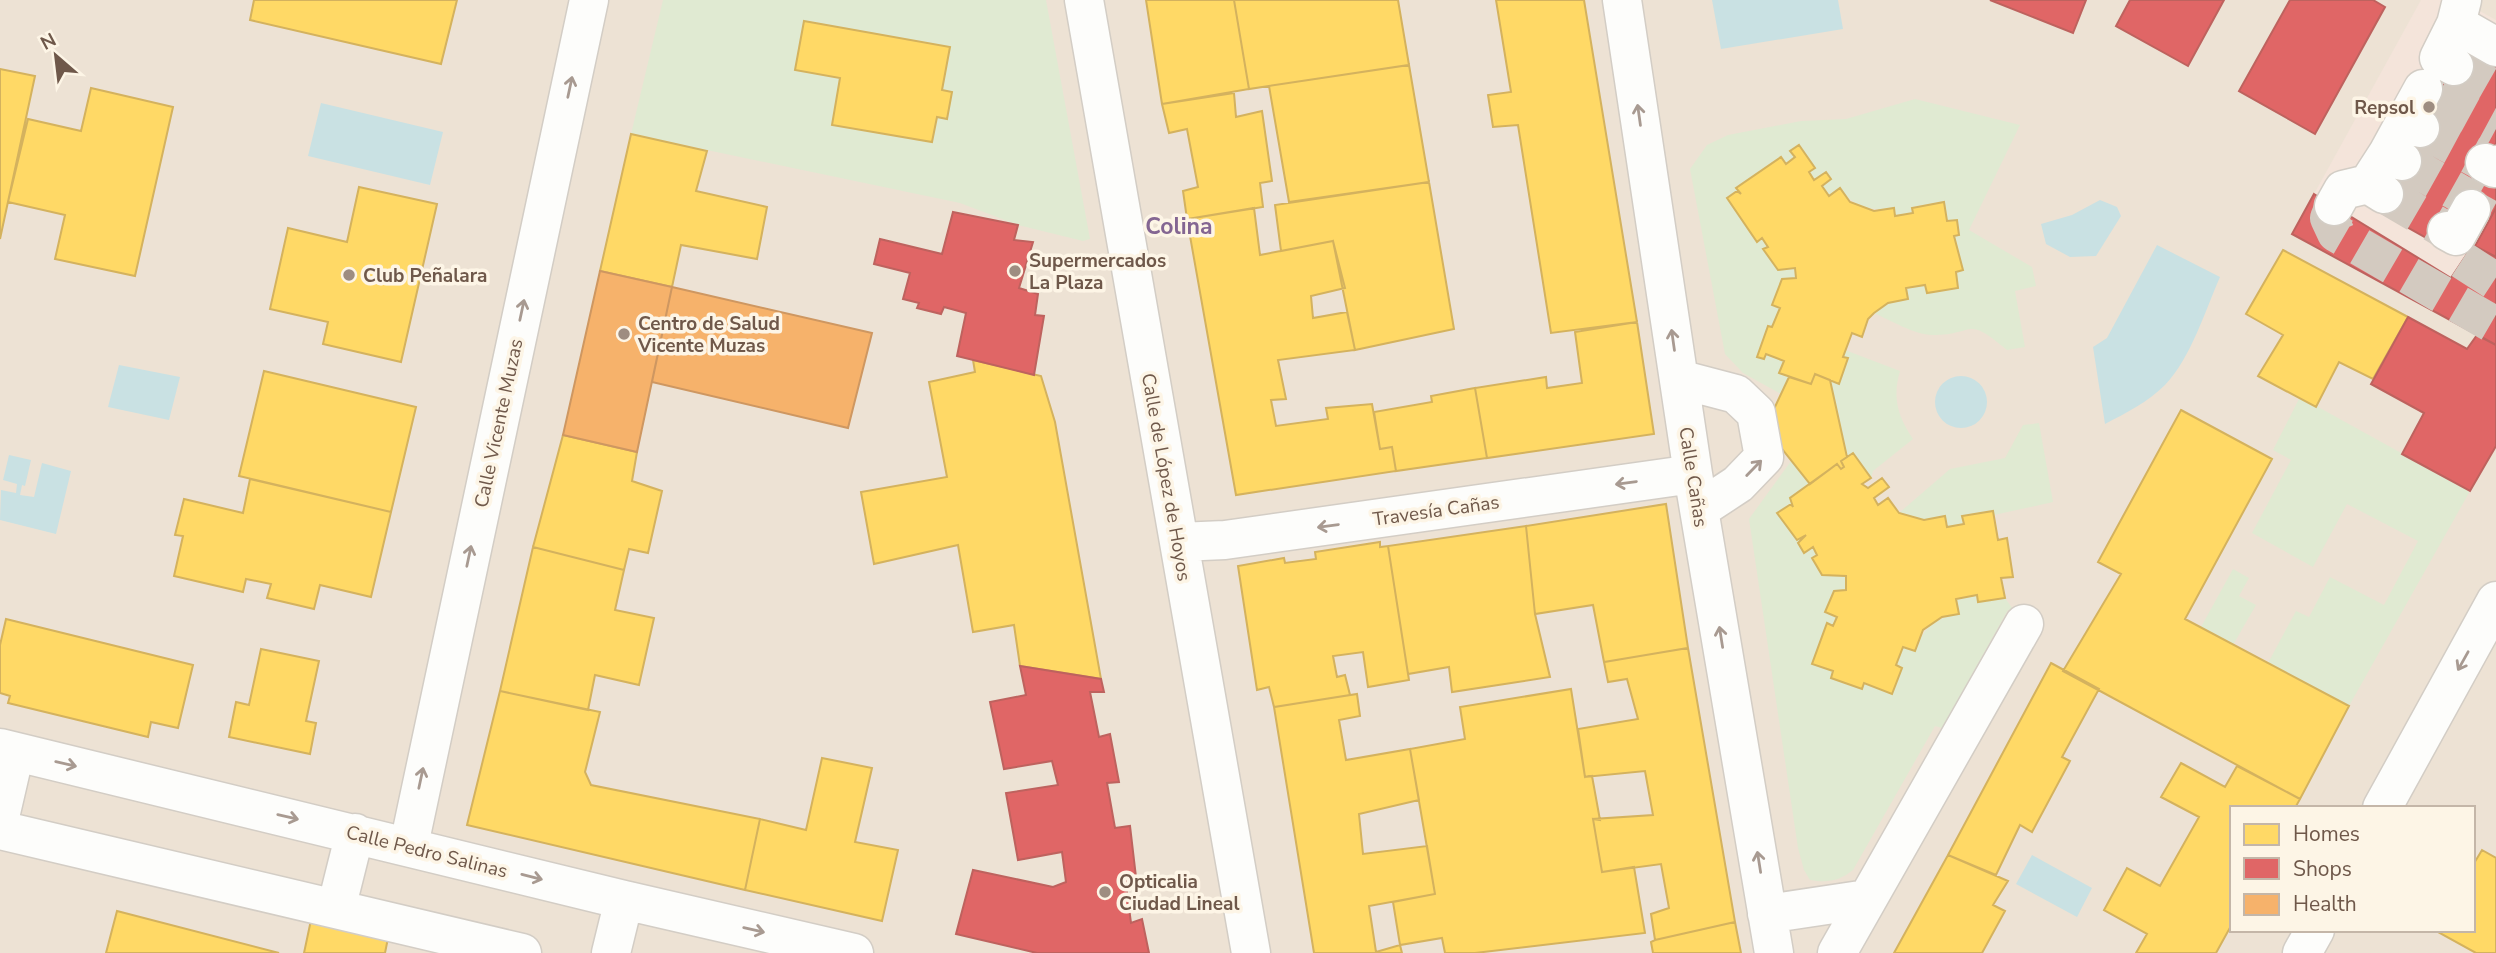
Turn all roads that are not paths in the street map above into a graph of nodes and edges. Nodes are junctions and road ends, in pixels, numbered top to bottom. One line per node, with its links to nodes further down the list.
1 (589, 0): 17 (street, Calle Vicente Muzas, one-way to 1)
2 (1084, 0): 9 (street, Calle de López de Hoyos)
3 (1622, 0): 7 (street, Calle Cañas, one-way to 3)
4 (2459, 12): 5 (street); 6 (street)
5 (2496, 47)
6 (2334, 206)
7 (1679, 379): 8 (street, Calle Cañas); 8 (street, one-way to 7)
8 (1696, 491): 9 (street, Travesía Cañas, one-way to 9); 21 (street, Calle Cañas, one-way to 8)
9 (1179, 542): 26 (street, Calle de López de Hoyos)
10 (2496, 601): 13 (street, one-way to 13)
11 (2024, 624): 18 (street)
12 (7, 750): 14 (street); 16 (street, Calle Pedro Salinas, one-way to 16)
13 (2383, 806)
14 (0, 817)
15 (0, 830): 20 (street)
16 (355, 833): 17 (street, Calle Pedro Salinas); 20 (street)
17 (409, 845): 19 (street, Calle Pedro Salinas, one-way to 19)
18 (1867, 899): 21 (street); 28 (street)
19 (624, 900): 24 (street); 25 (street, Calle Pedro Salinas, one-way to 25)
20 (336, 909): 23 (street)
21 (1767, 914): 27 (street, Calle Cañas)
22 (2314, 932): 29 (street)
23 (522, 953)
24 (611, 953)
25 (855, 953)
26 (1251, 953)
27 (1774, 953)
28 (1837, 953)
29 (2302, 953)

